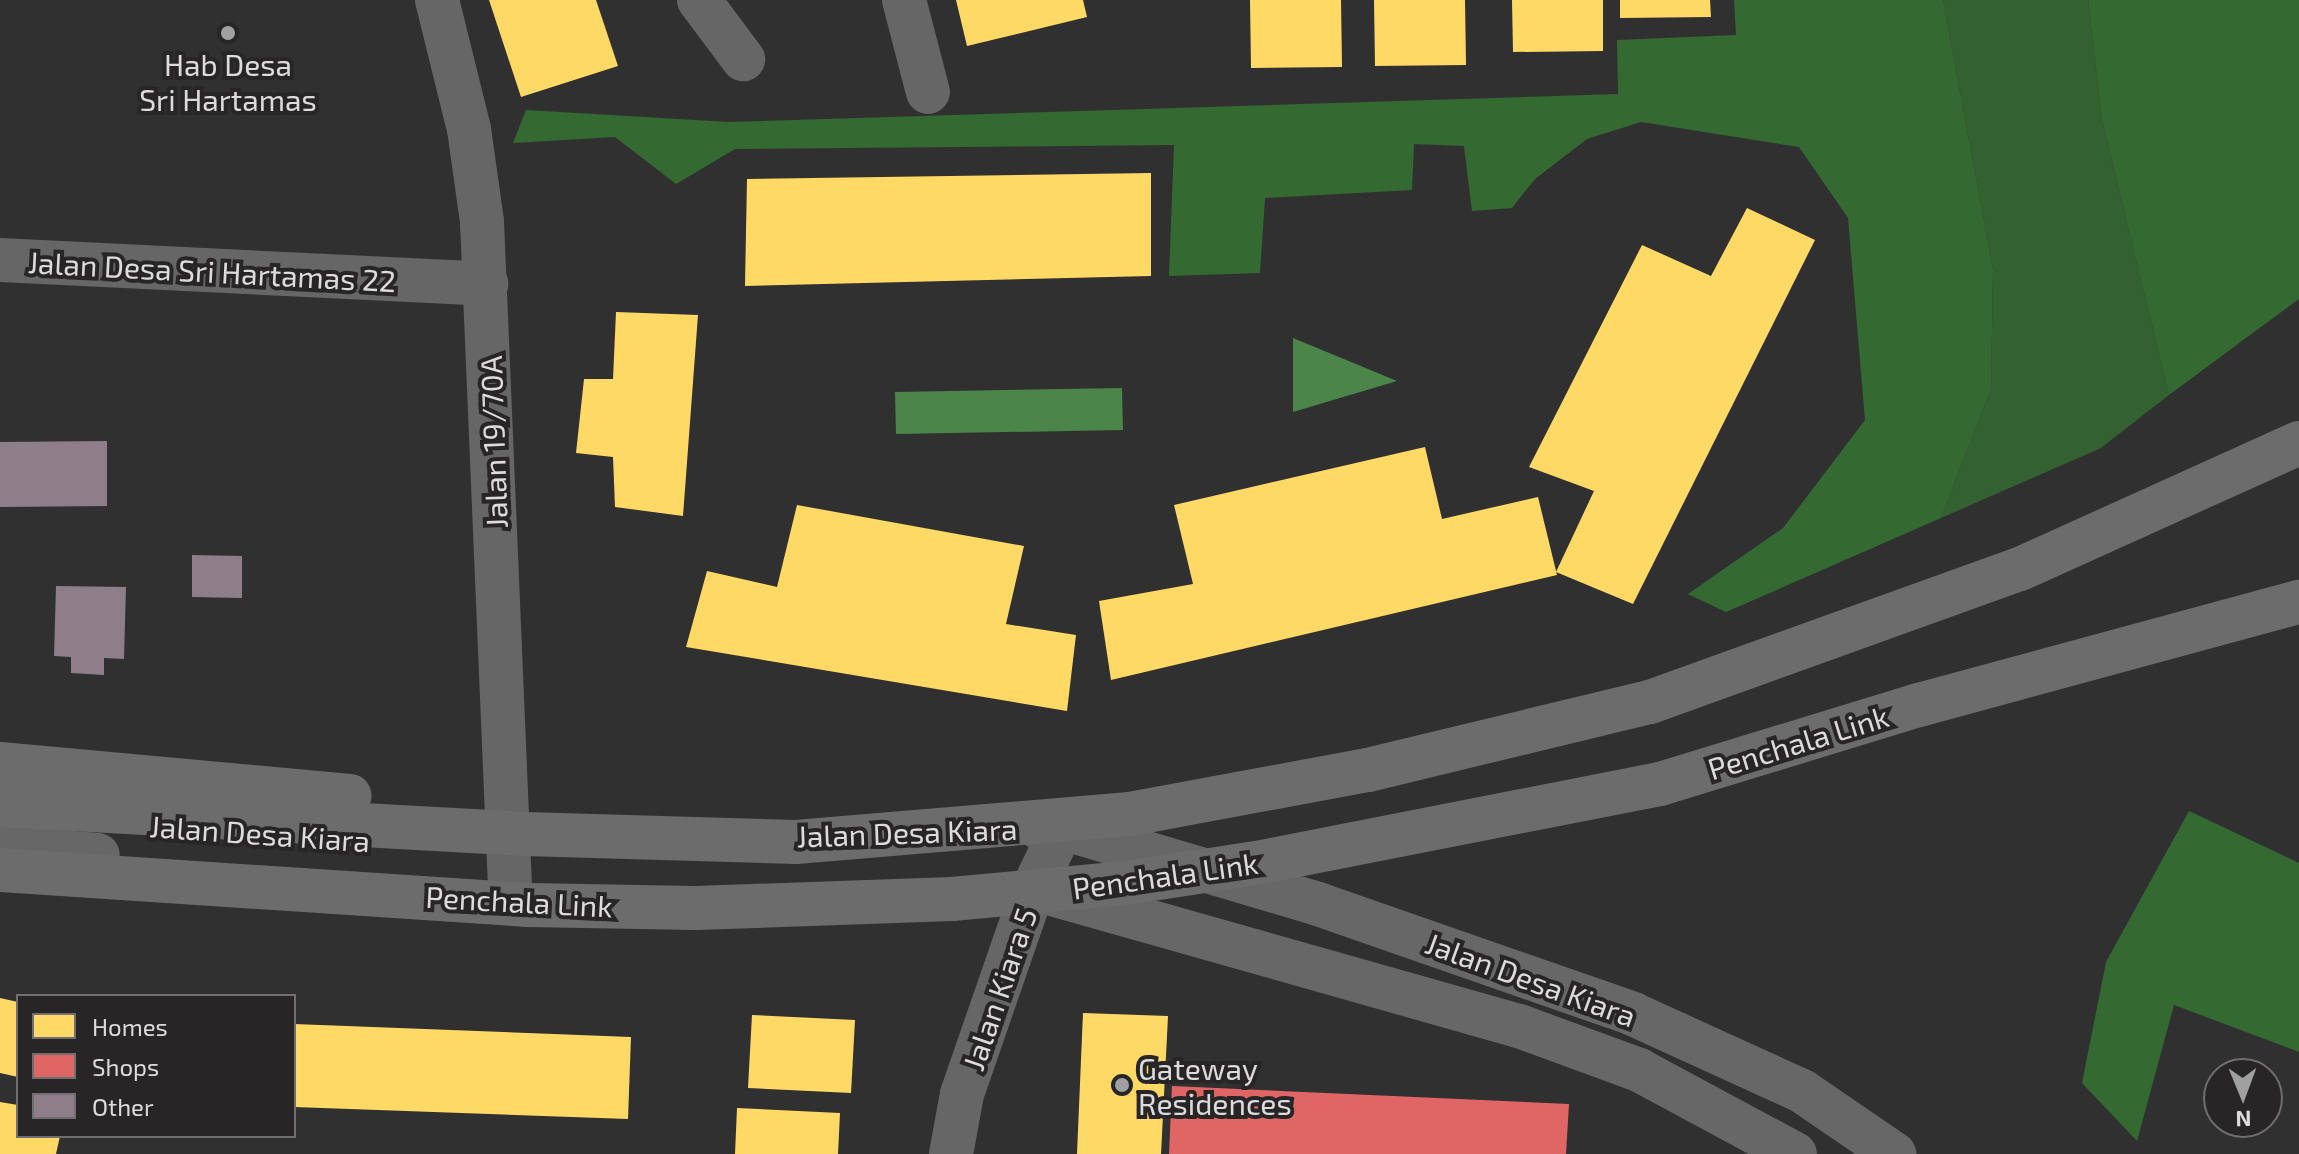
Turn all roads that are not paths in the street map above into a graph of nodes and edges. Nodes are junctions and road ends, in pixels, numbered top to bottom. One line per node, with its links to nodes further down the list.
1 (437, 0): 8 (street, Jalan 19/70A)
2 (699, 0): 4 (street)
3 (904, 0): 5 (street)
4 (743, 59)
5 (928, 92)
6 (0, 260): 7 (street, Jalan Desa Sri Hartamas 22)
7 (423, 281): 8 (street, Jalan Desa Sri Hartamas 22); 9 (street, Jalan Desa Sri Hartamas 22)
8 (486, 284): 9 (street, Jalan 19/70A)
9 (489, 327): 18 (street, Jalan 19/70A)
10 (2299, 443): 13 (highway)
11 (2299, 602): 19 (highway, Penchala Link)
12 (0, 764): 13 (highway)
13 (1287, 786): 14 (highway)
14 (0, 805)
15 (0, 814): 18 (main road, Jalan Desa Kiara)
16 (1062, 828): 18 (main road, Jalan Desa Kiara); 20 (street, Jalan Kiara 5); 23 (main road, Jalan Desa Kiara)
17 (0, 847): 18 (main road, Jalan Desa Kiara)
18 (509, 869): 20 (main road, Jalan Desa Kiara)
19 (0, 870)
20 (1033, 889): 21 (street, Jalan Kiara 5); 22 (main road, Jalan Desa Kiara)
21 (951, 1154)
22 (1795, 1154)
23 (1894, 1154)

